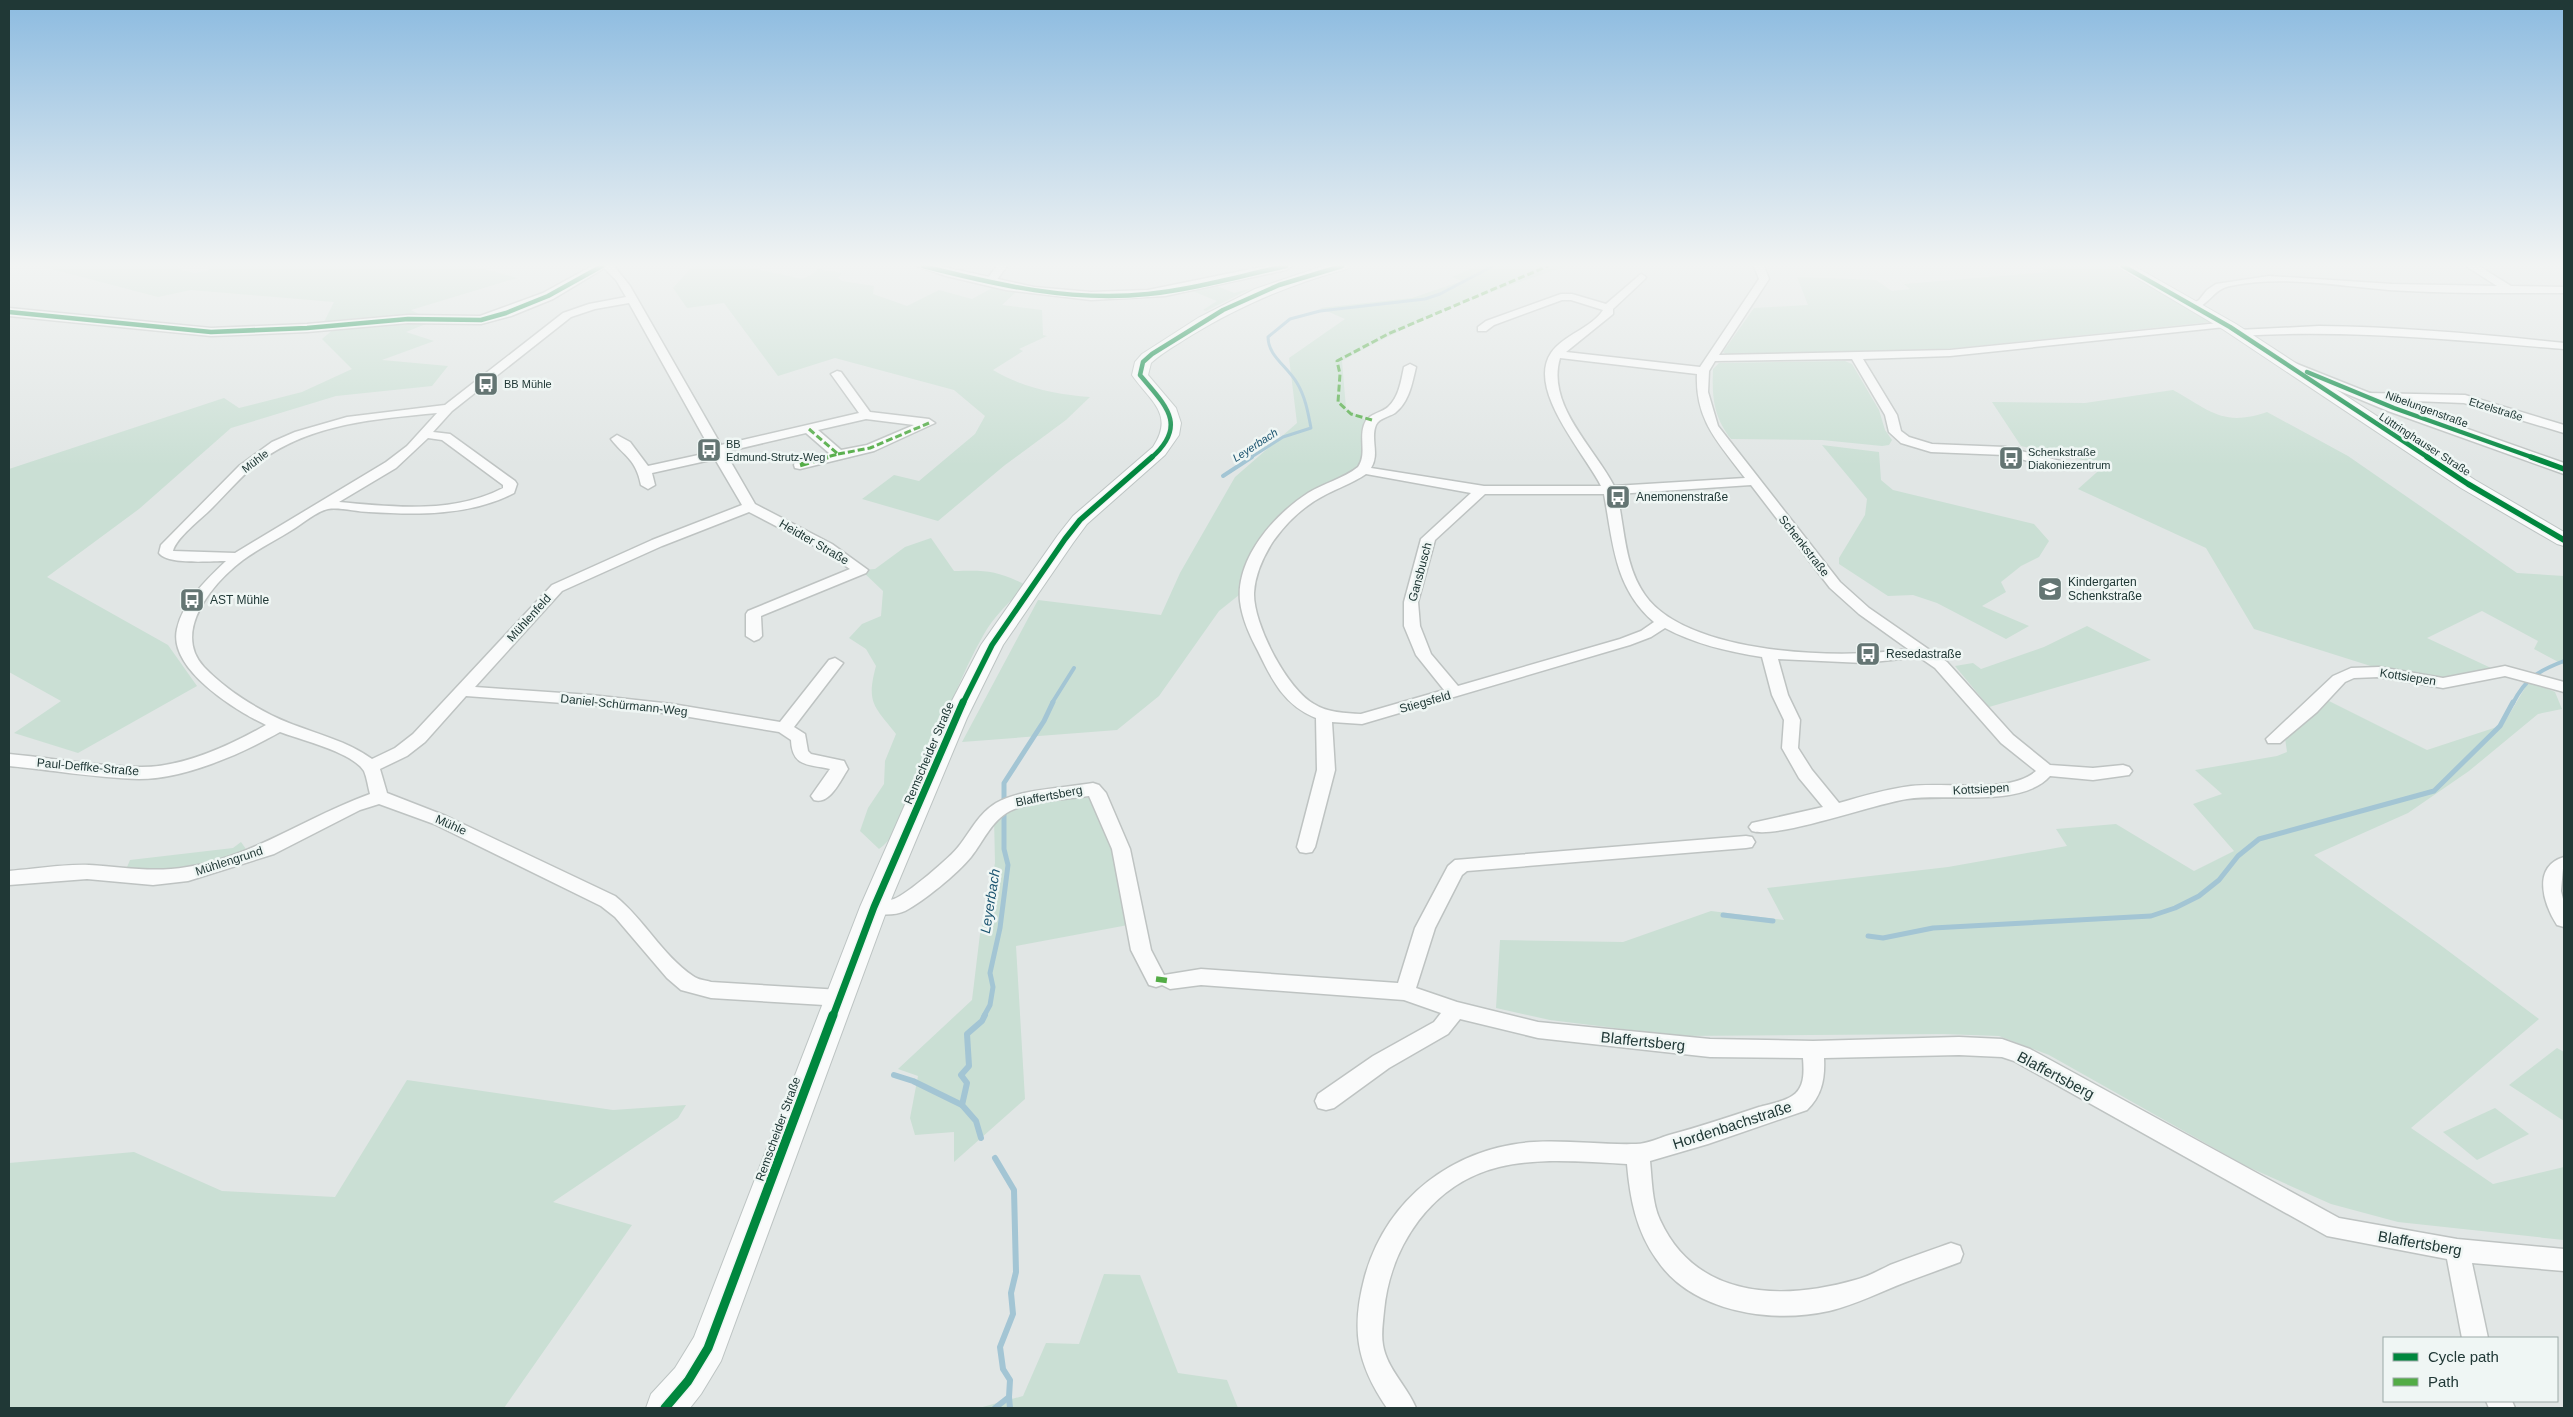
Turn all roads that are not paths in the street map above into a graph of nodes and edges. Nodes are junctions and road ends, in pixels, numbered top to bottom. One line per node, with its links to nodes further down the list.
1 (544, 332): 18 (street)
2 (651, 332): 24 (street, Heidter Straße)
3 (1187, 332): 63 (main road, Remscheider Straße)
4 (1585, 332): 10 (street)
5 (1728, 332): 12 (street)
6 (2186, 332): 11 (street)
7 (2237, 332): 13 (main road, Lüttringhauser Straße)
8 (2400, 332): 9 (street)
9 (2564, 346)
10 (1556, 354): 15 (street); 34 (street)
11 (1856, 356): 12 (street); 27 (street)
12 (1711, 357): 15 (street)
13 (2284, 362): 17 (street, Nibelungenstraße); 37 (main road, Lüttringhauser Straße)
14 (1410, 367): 29 (street)
15 (1703, 371): 31 (street, Schenkstraße)
16 (838, 374): 19 (street)
17 (2367, 397): 21 (street, Etzelstraße); 28 (street, Nibelungenstraße)
18 (448, 408): 22 (street); 38 (street, Mühle)
19 (866, 415): 20 (street); 25 (street)
20 (810, 429): 24 (street); 25 (street)
21 (2564, 429)
22 (425, 434): 35 (street); 35 (street)
23 (617, 439): 30 (street)
24 (718, 452): 30 (street); 36 (street, Heidter Straße)
25 (838, 454): 26 (street)
26 (800, 465)
27 (2062, 466)
28 (2564, 469)
29 (1363, 470): 33 (street); 47 (street, Stiegsfeld)
30 (645, 471): 32 (street)
31 (1754, 481): 34 (street); 41 (street, Schenkstraße)
32 (648, 485)
33 (1482, 490): 34 (street); 46 (street, Gansbusch)
34 (1610, 490): 39 (street)
35 (326, 505): 38 (street)
36 (750, 507): 40 (street, Heidter Straße); 45 (street, Mühlenfeld)
37 (2564, 540)
38 (238, 557): 48 (street)
39 (1664, 622): 42 (street); 46 (street, Stiegsfeld)
40 (754, 636)
41 (1924, 651): 42 (street); 53 (street, Schenkstraße)
42 (1769, 652): 57 (street)
43 (835, 663): 49 (street)
44 (2564, 688): 50 (street, Kottsiepen)
45 (463, 691): 49 (street, Daniel-Schürmann-Weg); 52 (street, Mühlenfeld)
46 (1456, 693): 47 (street, Stiegsfeld)
47 (1324, 716): 60 (street)
48 (279, 725): 51 (street, Paul-Deffke-Straße); 52 (street)
49 (784, 728): 55 (street)
50 (2274, 739)
51 (9, 760)
52 (370, 767): 56 (street)
53 (2046, 770): 54 (street); 57 (street, Kottsiepen)
54 (2123, 771)
55 (820, 796)
56 (379, 797): 62 (street, Mühlengrund); 66 (street, Mühle)
57 (1835, 809): 58 (street, Kottsiepen)
58 (1758, 828)
59 (1746, 842): 65 (street)
60 (1306, 847)
61 (2564, 864): 64 (street)
62 (9, 878)
63 (874, 907): 65 (street, Blaffertsberg); 66 (main road, Remscheider Straße)
64 (2564, 920)
65 (1405, 992): 67 (street, Blaffertsberg)
66 (841, 998): 75 (main road, Remscheider Straße)
67 (1456, 1010): 68 (street, Blaffertsberg); 69 (street)
68 (1814, 1050): 70 (street, Hordenbachstraße); 71 (street, Blaffertsberg)
69 (1326, 1101)
70 (1638, 1154): 72 (street); 76 (street, Hordenbachstraße)
71 (2457, 1250): 73 (street, Blaffertsberg); 74 (street)
72 (1950, 1254)
73 (2564, 1260)
74 (2475, 1337)
75 (665, 1408)
76 (1403, 1408)

